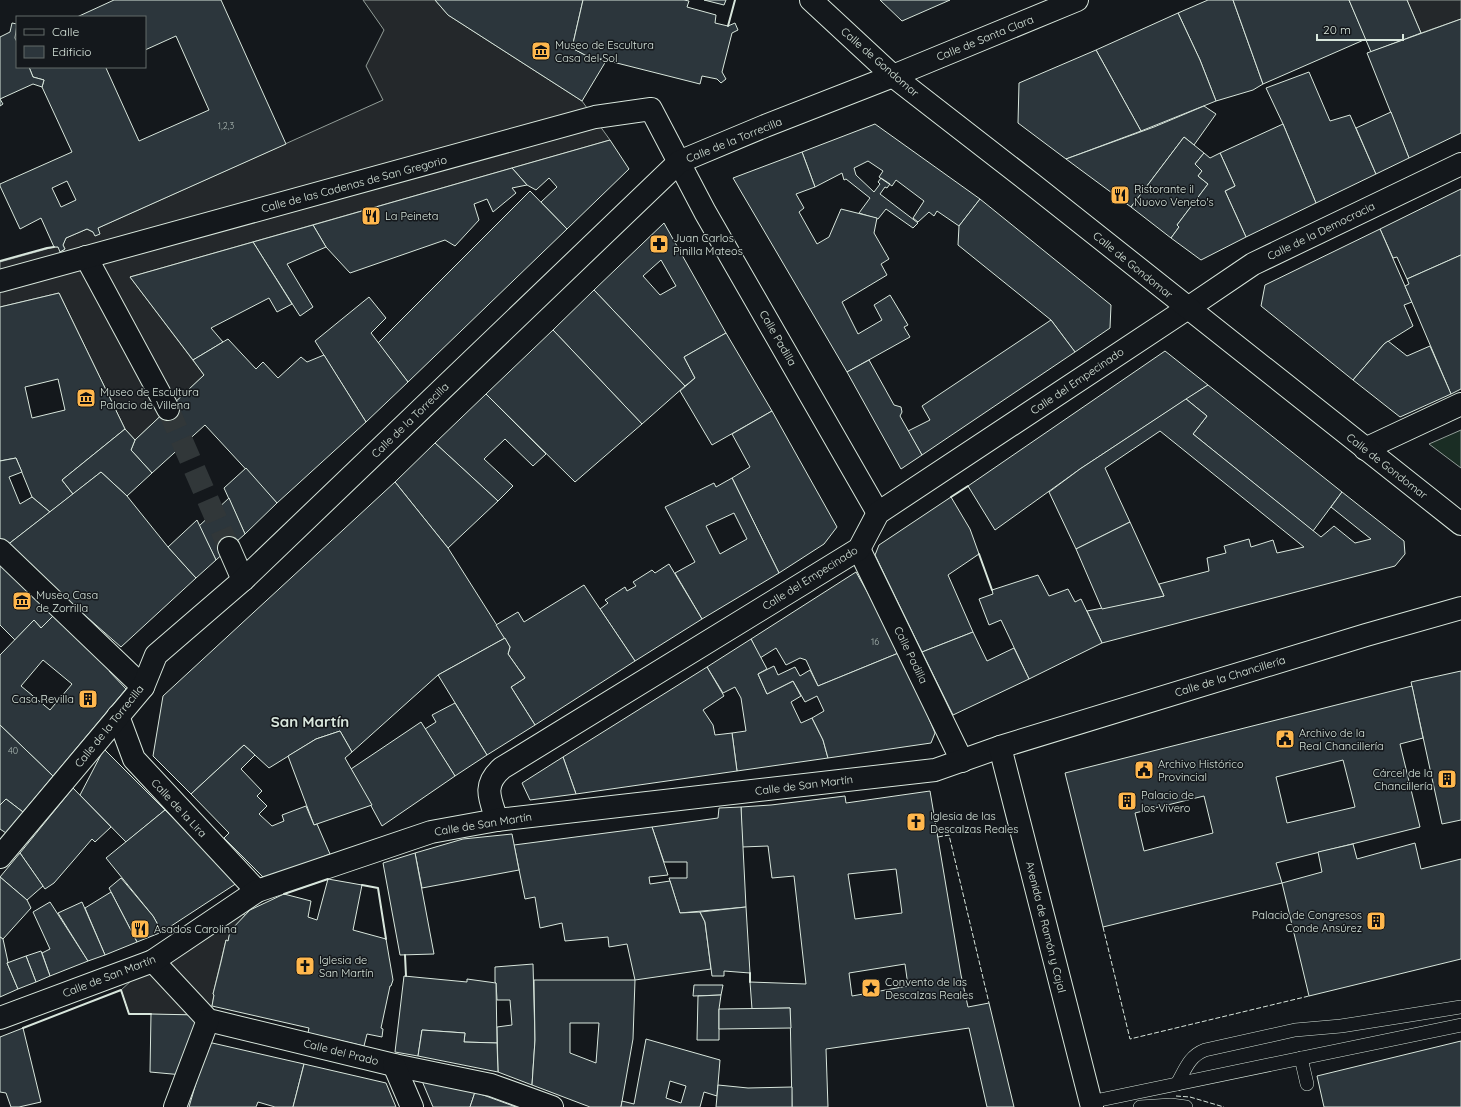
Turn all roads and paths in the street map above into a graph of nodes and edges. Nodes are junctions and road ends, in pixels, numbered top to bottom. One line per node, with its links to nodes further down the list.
1 (811, 0): 3 (street, Calle de Gondomar)
2 (1077, 0): 3 (street, Calle de Santa Clara)
3 (893, 76): 4 (street, Calle de la Torrecilla); 8 (street, Calle de Gondomar)
4 (679, 162): 6 (street, Calle de las Cadenas de San Gregorio); 12 (street, Calle Padilla); 17 (street, Calle de la Torrecilla)
5 (1461, 164): 8 (street, Calle de la Democracia)
6 (86, 257): 7 (street, Calle de las Cadenas de San Gregorio); 10 (street)
7 (0, 280)
8 (1188, 308): 11 (street, Calle de Gondomar); 12 (street, Calle del Empecinado)
9 (1461, 404): 11 (street)
10 (168, 409)
11 (1365, 449): 13 (street, Calle de Gondomar)
12 (878, 513): 15 (street, Calle del Empecinado)
13 (1461, 524)
14 (229, 548): 17 (street)
15 (860, 549): 22 (street, Calle Padilla); 23 (street, Calle del Empecinado)
16 (0, 550): 19 (street)
17 (243, 580): 19 (street, Calle de la Torrecilla)
18 (1461, 608): 21 (street, Calle de la Chancillería)
19 (143, 687): 20 (street, Calle de la Torrecilla)
20 (118, 716): 24 (street, Calle de la Torrecilla); 25 (street, Calle de la Lira)
21 (1000, 747): 22 (street, Calle de San Martín); 35 (street, Avenida de Ramón y Cajal)
22 (962, 761): 23 (street, Calle de San Martín)
23 (496, 820): 25 (street, Calle de San Martín)
24 (0, 857)
25 (257, 891): 26 (street, Calle de San Martín)
26 (153, 961): 28 (street, Calle de San Martín); 29 (street)
27 (1461, 1007): 33 (lane)
28 (0, 1018)
29 (208, 1020): 32 (street, Calle del Prado); 37 (street)
30 (1461, 1025): 31 (lane)
31 (1301, 1058): 33 (lane); 34 (lane)
32 (394, 1066): 38 (street); 39 (street, Calle del Prado)
33 (1177, 1084): 35 (lane)
34 (1307, 1084)
35 (1091, 1104)
36 (1182, 1106): 40 (lane)
37 (175, 1107)
38 (412, 1107)
39 (552, 1107)
40 (1140, 1107)

